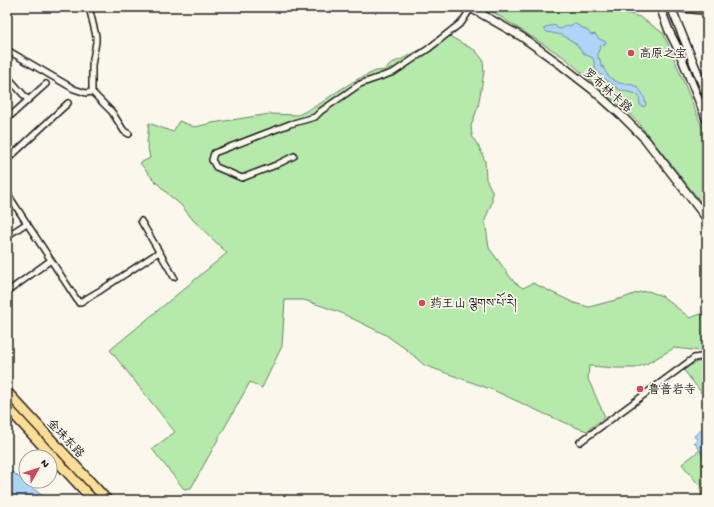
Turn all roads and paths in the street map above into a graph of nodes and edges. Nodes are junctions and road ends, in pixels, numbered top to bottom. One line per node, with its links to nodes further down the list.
1 (90, 7): 10 (street)
2 (660, 7): 15 (main road)
3 (671, 7): 11 (main road)
4 (678, 7): 6 (main road)
5 (469, 8): 17 (street); 20 (main road, 罗布林卡路)
6 (707, 10)
7 (7, 50): 10 (street)
8 (7, 77): 12 (street)
9 (46, 84): 12 (street)
10 (92, 92): 16 (street)
11 (707, 96)
12 (28, 100): 14 (street)
13 (68, 103): 18 (street)
14 (7, 119)
15 (707, 121)
16 (129, 134)
17 (294, 156)
18 (7, 160)
19 (7, 192): 22 (street)
20 (707, 219)
21 (140, 221): 24 (street)
22 (27, 223): 23 (street); 25 (street)
23 (7, 236)
24 (159, 252): 25 (street); 26 (street)
25 (51, 260): 27 (street)
26 (174, 277)
27 (7, 292)
28 (707, 356): 31 (street)
29 (7, 392): 33 (highway, 金珠东路)
30 (7, 407): 32 (highway, 金珠东路)
31 (580, 442)
32 (93, 500)
33 (107, 500)

